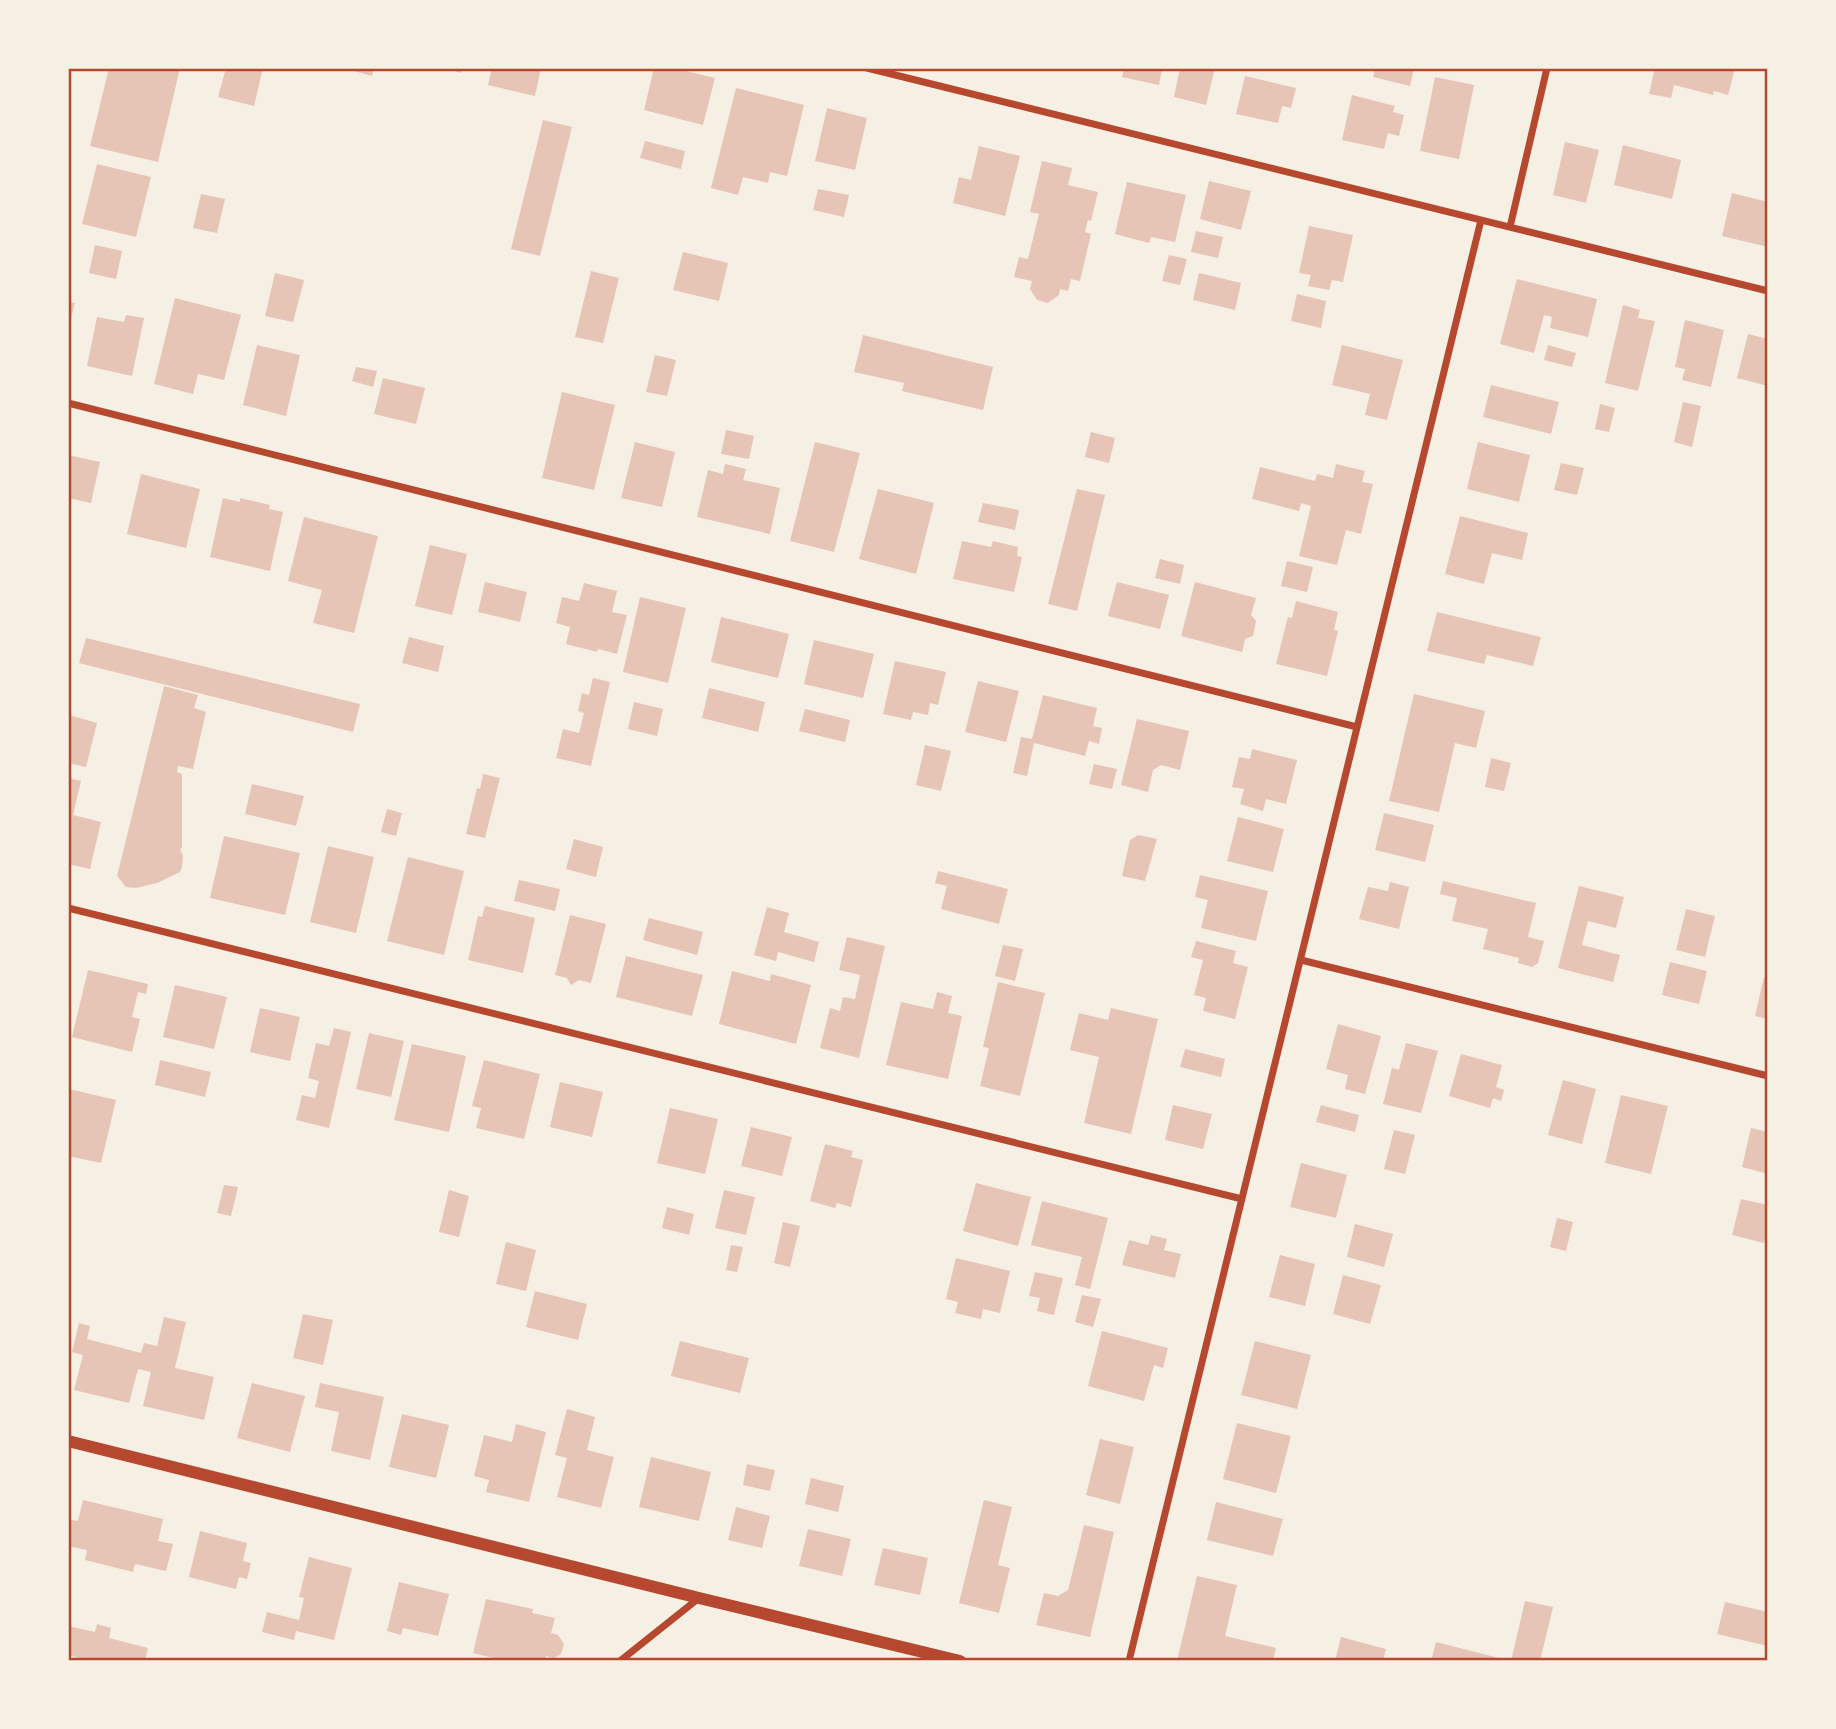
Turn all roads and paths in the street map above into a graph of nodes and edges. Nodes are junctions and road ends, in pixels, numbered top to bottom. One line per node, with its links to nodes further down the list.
1 (867, 68): 3 (street)
2 (1547, 68): 4 (street)
3 (1481, 220): 4 (street); 7 (street)
4 (1510, 227): 5 (street)
5 (1768, 291)
6 (68, 403): 7 (street)
7 (1357, 727): 9 (street)
8 (68, 908): 11 (street)
9 (1301, 960): 10 (street); 11 (street)
10 (1768, 1076)
11 (1242, 1199): 16 (street)
12 (68, 1441): 13 (street)
13 (699, 1598): 14 (street); 15 (street)
14 (621, 1661)
15 (960, 1661)
16 (1129, 1661)

